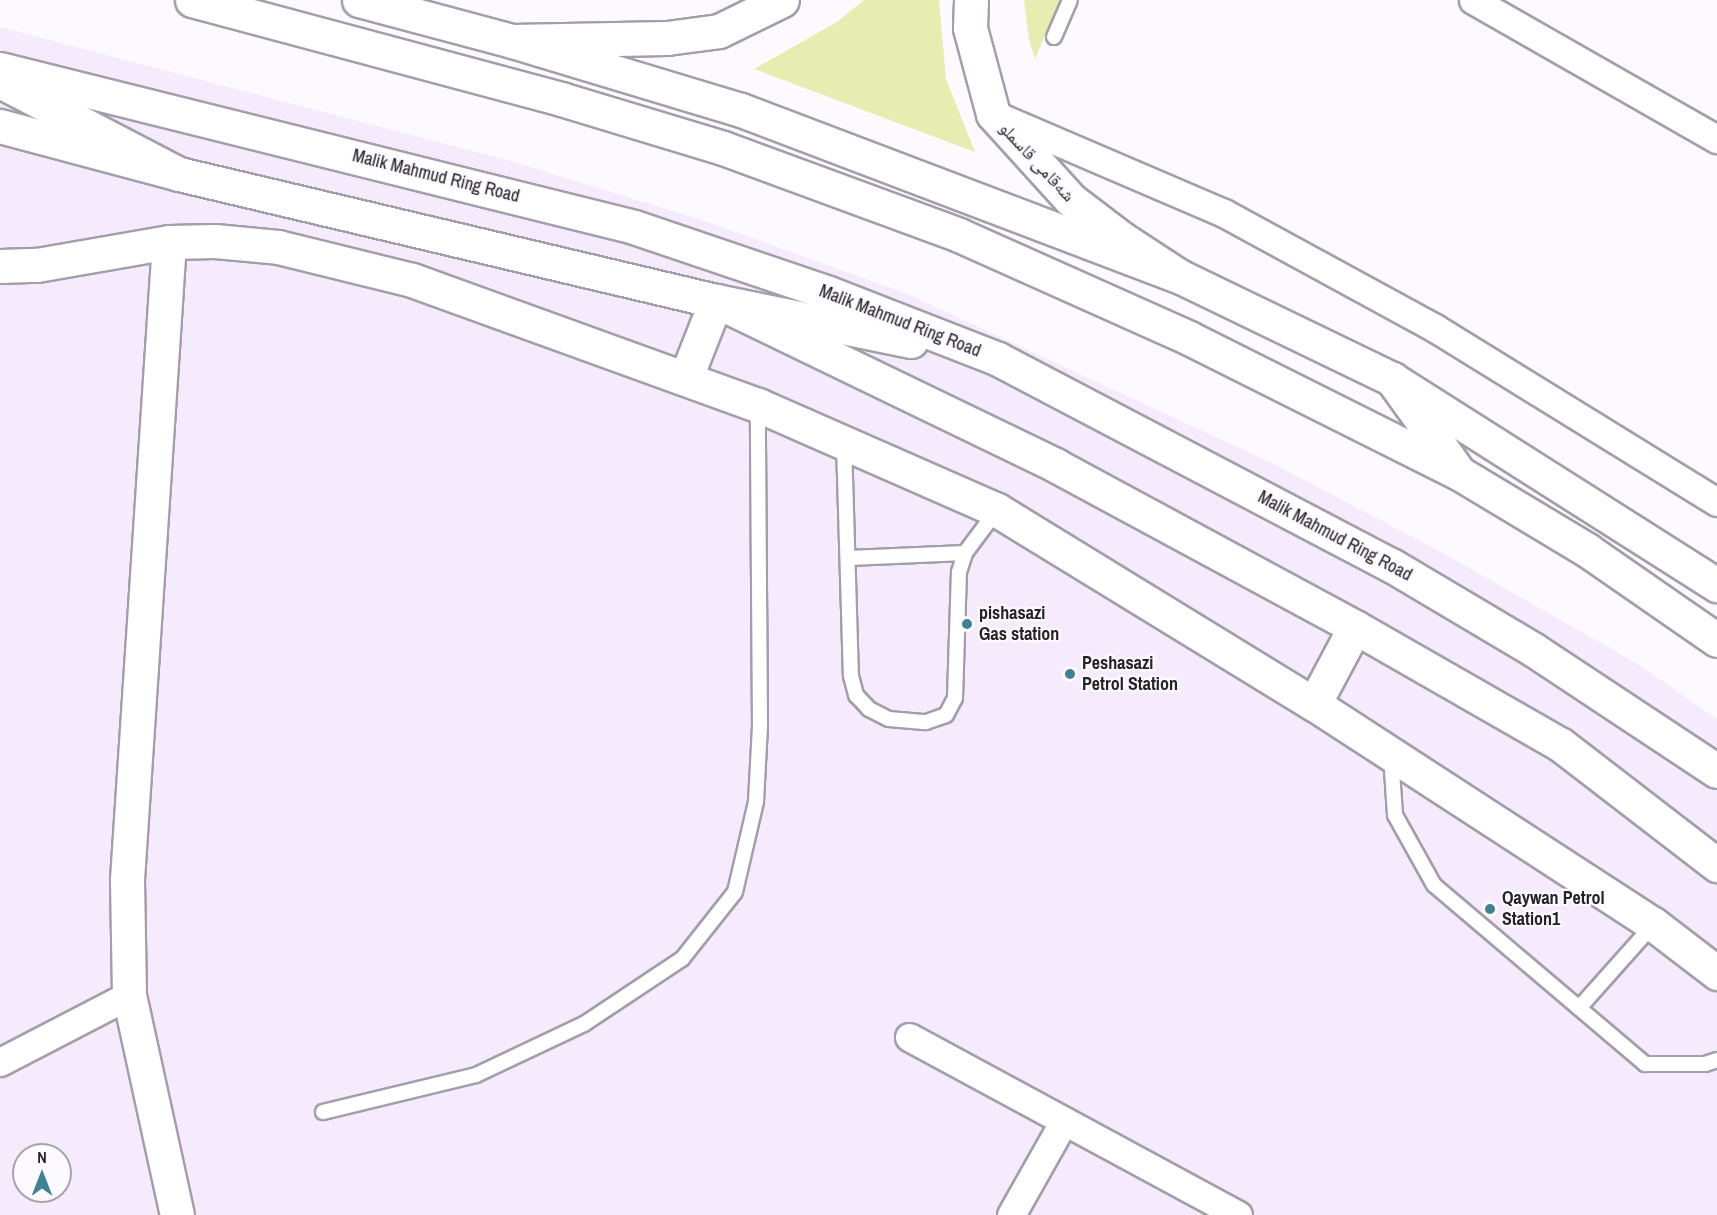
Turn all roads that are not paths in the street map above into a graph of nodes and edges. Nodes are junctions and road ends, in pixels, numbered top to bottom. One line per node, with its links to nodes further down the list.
1 (192, 0): 24 (main road)
2 (359, 0): 8 (main road)
3 (782, 0): 8 (main road)
4 (971, 0): 11 (main road, شەقامی قاسملو)
5 (1070, 0): 7 (lane)
6 (1473, 0): 13 (street)
7 (1054, 37)
8 (512, 41): 17 (main road)
9 (0, 69): 19 (main road, Malik Mahmud Ring Road)
10 (0, 81): 14 (main road)
11 (993, 114): 17 (main road, شەقامی قاسملو); 25 (street)
12 (0, 126): 14 (main road)
13 (1717, 139)
14 (179, 174): 18 (main road)
15 (169, 242): 16 (main road); 20 (main road); 38 (main road)
16 (0, 266)
17 (1179, 276): 21 (main road)
18 (716, 301): 19 (main road); 20 (main road); 30 (main road)
19 (998, 359): 34 (main road, Malik Mahmud Ring Road)
20 (686, 377): 22 (main road)
21 (1392, 379): 24 (main road); 29 (main road)
22 (758, 405): 23 (main road); 43 (lane)
23 (844, 441): 26 (main road); 28 (lane)
24 (1459, 473): 31 (main road)
25 (1717, 502)
26 (997, 510): 27 (lane); 32 (main road)
27 (965, 554): 28 (lane); 28 (lane)
28 (849, 558)
29 (1717, 585)
30 (1355, 627): 32 (main road); 35 (main road)
31 (1717, 640)
32 (1314, 704): 33 (main road)
33 (1390, 754): 36 (main road); 39 (lane)
34 (1717, 771)
35 (1717, 865)
36 (1653, 924): 37 (main road); 39 (lane)
37 (1717, 974)
38 (129, 994): 42 (street); 45 (main road)
39 (1579, 1008): 41 (lane)
40 (909, 1037): 44 (street)
41 (1717, 1060)
42 (0, 1062)
43 (323, 1112)
44 (1064, 1121): 46 (street); 47 (street)
45 (177, 1215)
46 (1011, 1215)
47 (1238, 1215)

